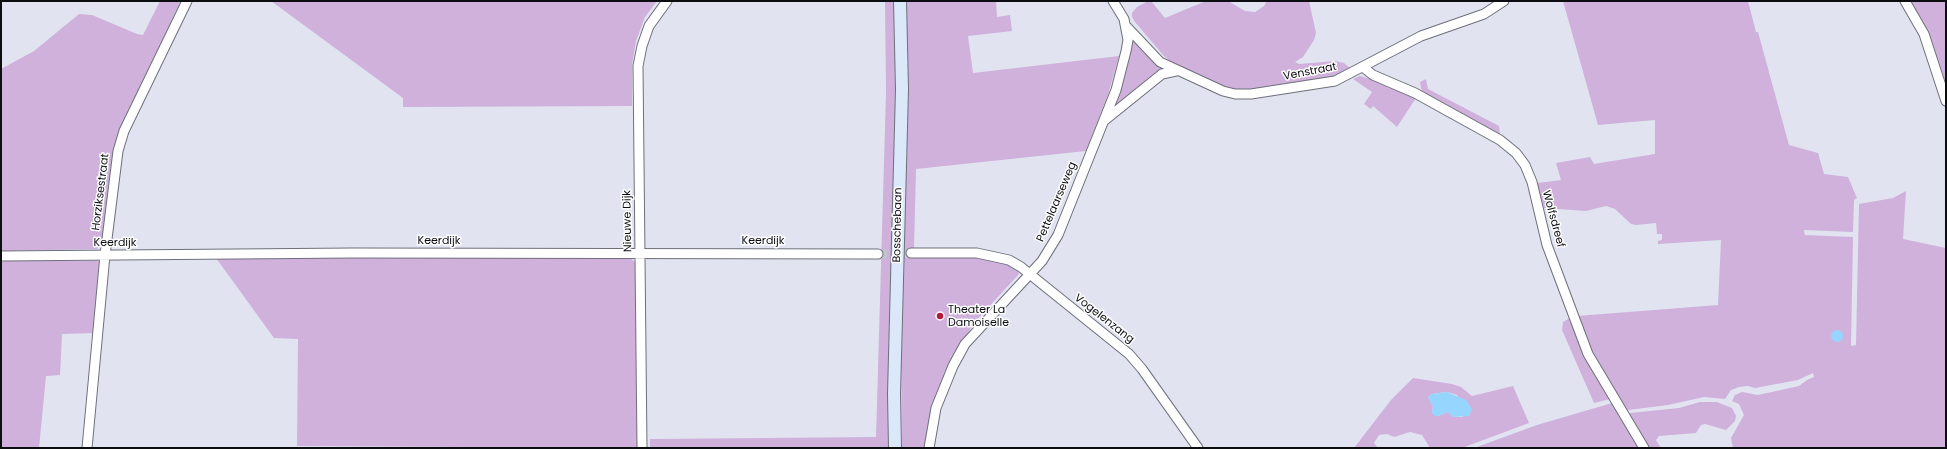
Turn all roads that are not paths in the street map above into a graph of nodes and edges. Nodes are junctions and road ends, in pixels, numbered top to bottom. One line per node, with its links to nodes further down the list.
1 (187, 1): 16 (street, Horziksestraat)
2 (667, 1): 12 (street, Nieuwe Dijk)
3 (900, 1): 20 (main road, Bosschebaan)
4 (1113, 1): 7 (street)
5 (1504, 1): 8 (street, Venstraat)
6 (1905, 1): 10 (street)
7 (1126, 26): 9 (street, Venstraat); 11 (street, Pettelaarseweg)
8 (1364, 68): 9 (street, Venstraat); 23 (street, Wolfsdreef)
9 (1176, 71): 11 (street, Pettelaarseweg)
10 (1946, 101)
11 (1104, 121): 17 (street, Pettelaarseweg)
12 (641, 252): 14 (street, Keerdijk); 16 (street, Keerdijk); 19 (street, Nieuwe Dijk)
13 (911, 253): 17 (street)
14 (878, 254)
15 (1, 256): 16 (street, Keerdijk)
16 (104, 256): 18 (street, Horziksestraat)
17 (1029, 274): 21 (street, Pettelaarseweg); 22 (street, Vogelenzang)
18 (87, 448)
19 (642, 448)
20 (895, 448)
21 (929, 448)
22 (1198, 448)
23 (1644, 448)

